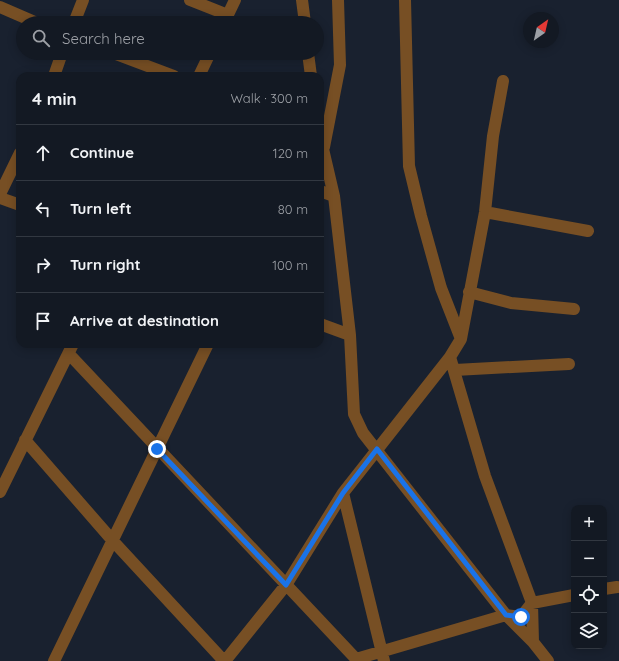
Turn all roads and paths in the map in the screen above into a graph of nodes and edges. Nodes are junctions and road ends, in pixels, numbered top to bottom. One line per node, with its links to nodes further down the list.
1 (83, 0): 9 (street)
2 (190, 0): 10 (street)
3 (235, 0): 11 (street)
4 (302, 0): 12 (street)
5 (338, 0): 22 (street)
6 (405, 0): 36 (street)
7 (0, 7): 8 (street)
8 (21, 16)
9 (77, 16)
10 (220, 16)
11 (227, 16)
12 (304, 16)
13 (60, 60): 17 (street)
14 (132, 60): 18 (street)
15 (207, 60): 19 (street)
16 (309, 60): 20 (street)
17 (55, 72)
18 (163, 72)
19 (201, 72)
20 (310, 72)
21 (502, 81): 30 (street)
22 (324, 149)
23 (324, 158): 27 (street)
24 (16, 161): 26 (street)
25 (324, 192): 27 (street)
26 (0, 194)
27 (334, 196): 35 (street)
28 (0, 198): 29 (street)
29 (16, 204)
30 (485, 212): 31 (street); 32 (street)
31 (588, 230)
32 (469, 292): 33 (street); 36 (street)
33 (574, 309)
34 (324, 326): 35 (street)
35 (350, 336): 44 (street)
36 (461, 339): 39 (street)
37 (206, 348): 43 (street)
38 (71, 349): 42 (street); 43 (street)
39 (450, 357): 41 (street); 44 (street)
40 (569, 364): 41 (street)
41 (455, 370): 52 (street)
42 (25, 440): 45 (street); 47 (street)
43 (157, 449): 47 (street); 48 (street)
44 (377, 449): 46 (street); 53 (street)
45 (0, 492)
46 (343, 493): 48 (street); 55 (street)
47 (113, 541): 57 (street); 58 (street)
48 (286, 585): 56 (street); 58 (street)
49 (617, 587): 50 (street)
50 (607, 589)
51 (571, 596): 52 (street)
52 (532, 603): 53 (street); 54 (street)
53 (506, 615): 54 (street); 55 (street)
54 (533, 642): 59 (street)
55 (383, 657): 56 (street)
56 (357, 660)
57 (54, 661)
58 (225, 661)
59 (548, 661)

